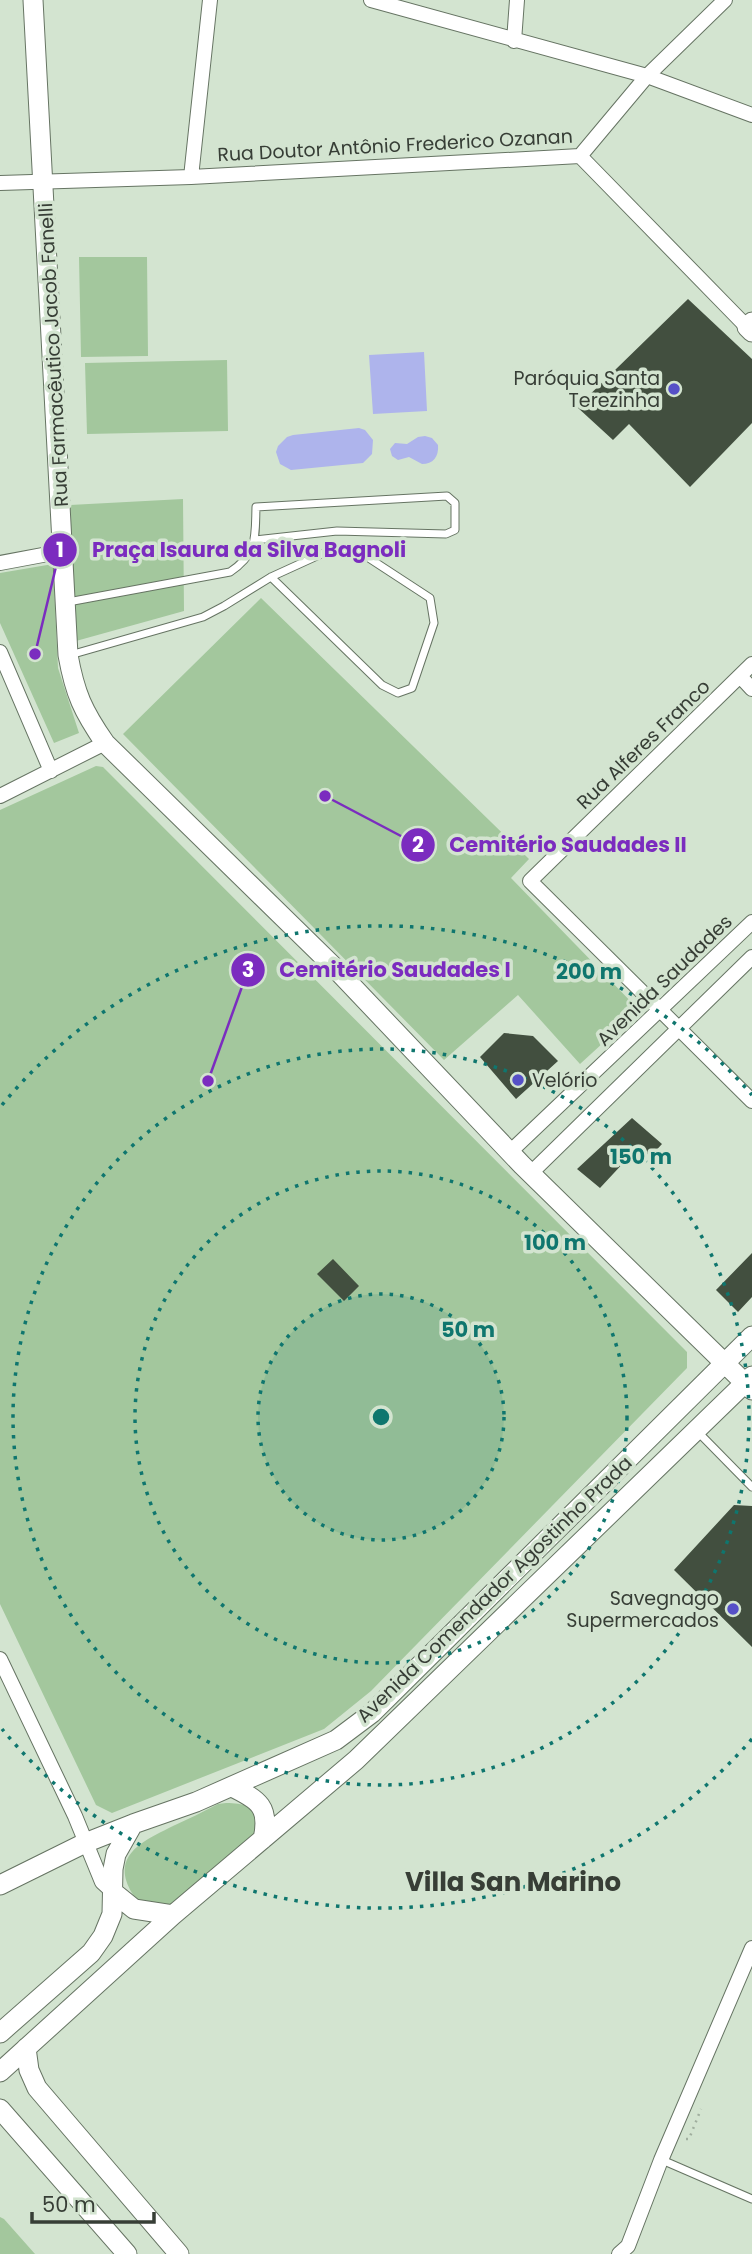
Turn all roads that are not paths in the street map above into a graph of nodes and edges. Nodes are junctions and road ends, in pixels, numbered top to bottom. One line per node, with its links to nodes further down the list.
1 (33, 0): 11 (main road, Rua Farmacêutico Jacob Fanelli)
2 (210, 0): 10 (street)
3 (371, 0): 6 (street)
4 (517, 0): 6 (street)
5 (725, 0): 7 (street, Rua Doutor Antônio Frederico Ozanan)
6 (514, 40): 7 (street)
7 (647, 76): 8 (street); 9 (street, Rua Doutor Antônio Frederico Ozanan)
8 (752, 115)
9 (580, 156): 10 (street, Rua Doutor Antônio Frederico Ozanan); 13 (street)
10 (191, 177): 11 (street, Rua Doutor Antônio Frederico Ozanan)
11 (44, 181): 12 (street, Rua Doutor Antônio Frederico Ozanan); 15 (main road, Rua Farmacêutico Jacob Fanelli)
12 (0, 183)
13 (750, 327)
14 (254, 540): 14 (lane); 18 (lane)
15 (64, 551): 16 (street); 18 (main road, Rua Farmacêutico Jacob Fanelli)
16 (0, 563)
17 (271, 577): 17 (lane); 20 (lane)
18 (66, 602): 20 (main road, Rua Farmacêutico Jacob Fanelli)
19 (0, 652): 25 (street)
20 (68, 655): 24 (main road, Rua Farmacêutico Jacob Fanelli)
21 (752, 664): 22 (street, Rua Alferes Franco)
22 (740, 676): 23 (street); 29 (street, Rua Alferes Franco)
23 (752, 689)
24 (105, 743): 25 (street); 32 (main road, Rua Farmacêutico Jacob Fanelli)
25 (51, 771): 26 (street)
26 (0, 796)
27 (752, 922): 29 (street, Avenida Saudades)
28 (752, 957): 30 (street)
29 (660, 1011): 30 (street); 32 (street, Avenida Saudades)
30 (679, 1030): 31 (street); 33 (street)
31 (752, 1101)
32 (510, 1152): 33 (main road, Rua Farmacêutico Jacob Fanelli)
33 (531, 1174): 35 (main road, Rua Farmacêutico Jacob Fanelli)
34 (752, 1336): 35 (main road, Avenida Comendador Agostinho Prada)
35 (723, 1363): 36 (main road, Rua Farmacêutico Jacob Fanelli); 42 (main road, Avenida Comendador Agostinho Prada)
36 (750, 1383): 37 (main road, Avenida Comendador Agostinho Prada)
37 (696, 1430): 39 (lane); 44 (main road, Avenida Comendador Agostinho Prada)
38 (752, 1472): 39 (lane)
39 (745, 1480): 40 (lane)
40 (752, 1487)
41 (0, 1659): 45 (street)
42 (232, 1787): 43 (main road, Avenida Comendador Agostinho Prada); 44 (main road)
43 (133, 1824): 45 (main road, Avenida Comendador Agostinho Prada); 47 (main road)
44 (263, 1839): 48 (main road, Avenida Comendador Agostinho Prada)
45 (85, 1843): 46 (main road, Avenida Comendador Agostinho Prada); 47 (street)
46 (0, 1885)
47 (113, 1892): 48 (main road); 50 (main road)
48 (173, 1915): 51 (main road, Avenida Comendador Agostinho Prada)
49 (752, 1948): 54 (street)
50 (0, 2033)
51 (26, 2048): 52 (main road, Avenida Comendador Agostinho Prada); 57 (main road)
52 (0, 2072)
53 (0, 2109): 56 (main road)
54 (661, 2160): 55 (lane); 58 (street)
55 (752, 2199)
56 (127, 2254)
57 (179, 2254)
58 (619, 2254)

